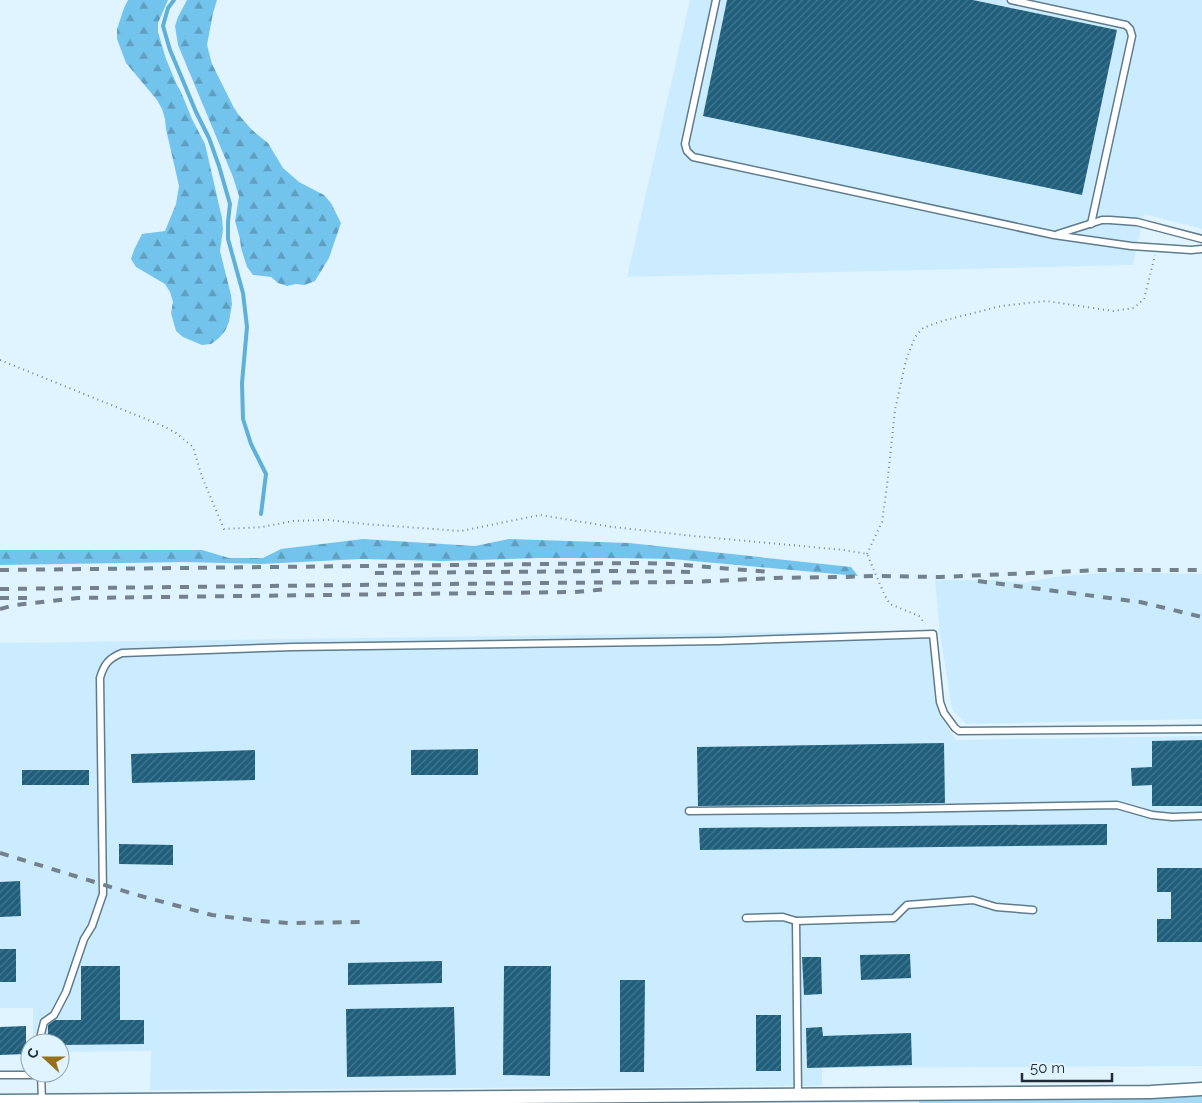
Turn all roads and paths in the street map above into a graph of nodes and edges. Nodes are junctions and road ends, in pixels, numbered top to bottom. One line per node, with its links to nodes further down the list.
1 (716, 0): 4 (lane)
2 (1011, 0): 3 (lane)
3 (1091, 224): 4 (lane); 5 (lane)
4 (1054, 235): 6 (lane)
5 (1202, 239)
6 (1157, 248): 7 (lane); 9 (path)
7 (1202, 249)
8 (0, 360): 9 (path)
9 (867, 554): 10 (path)
10 (933, 634): 11 (lane); 17 (lane)
11 (1202, 729)
12 (689, 811): 13 (lane)
13 (1202, 816)
14 (1033, 910): 16 (lane)
15 (746, 918): 16 (lane)
16 (796, 921): 22 (lane)
17 (41, 1033)
18 (0, 1075): 19 (lane)
19 (20, 1075)
20 (42, 1083): 24 (lane)
21 (1202, 1089): 22 (street)
22 (798, 1095): 24 (street)
23 (0, 1101): 24 (street)
24 (42, 1101)

